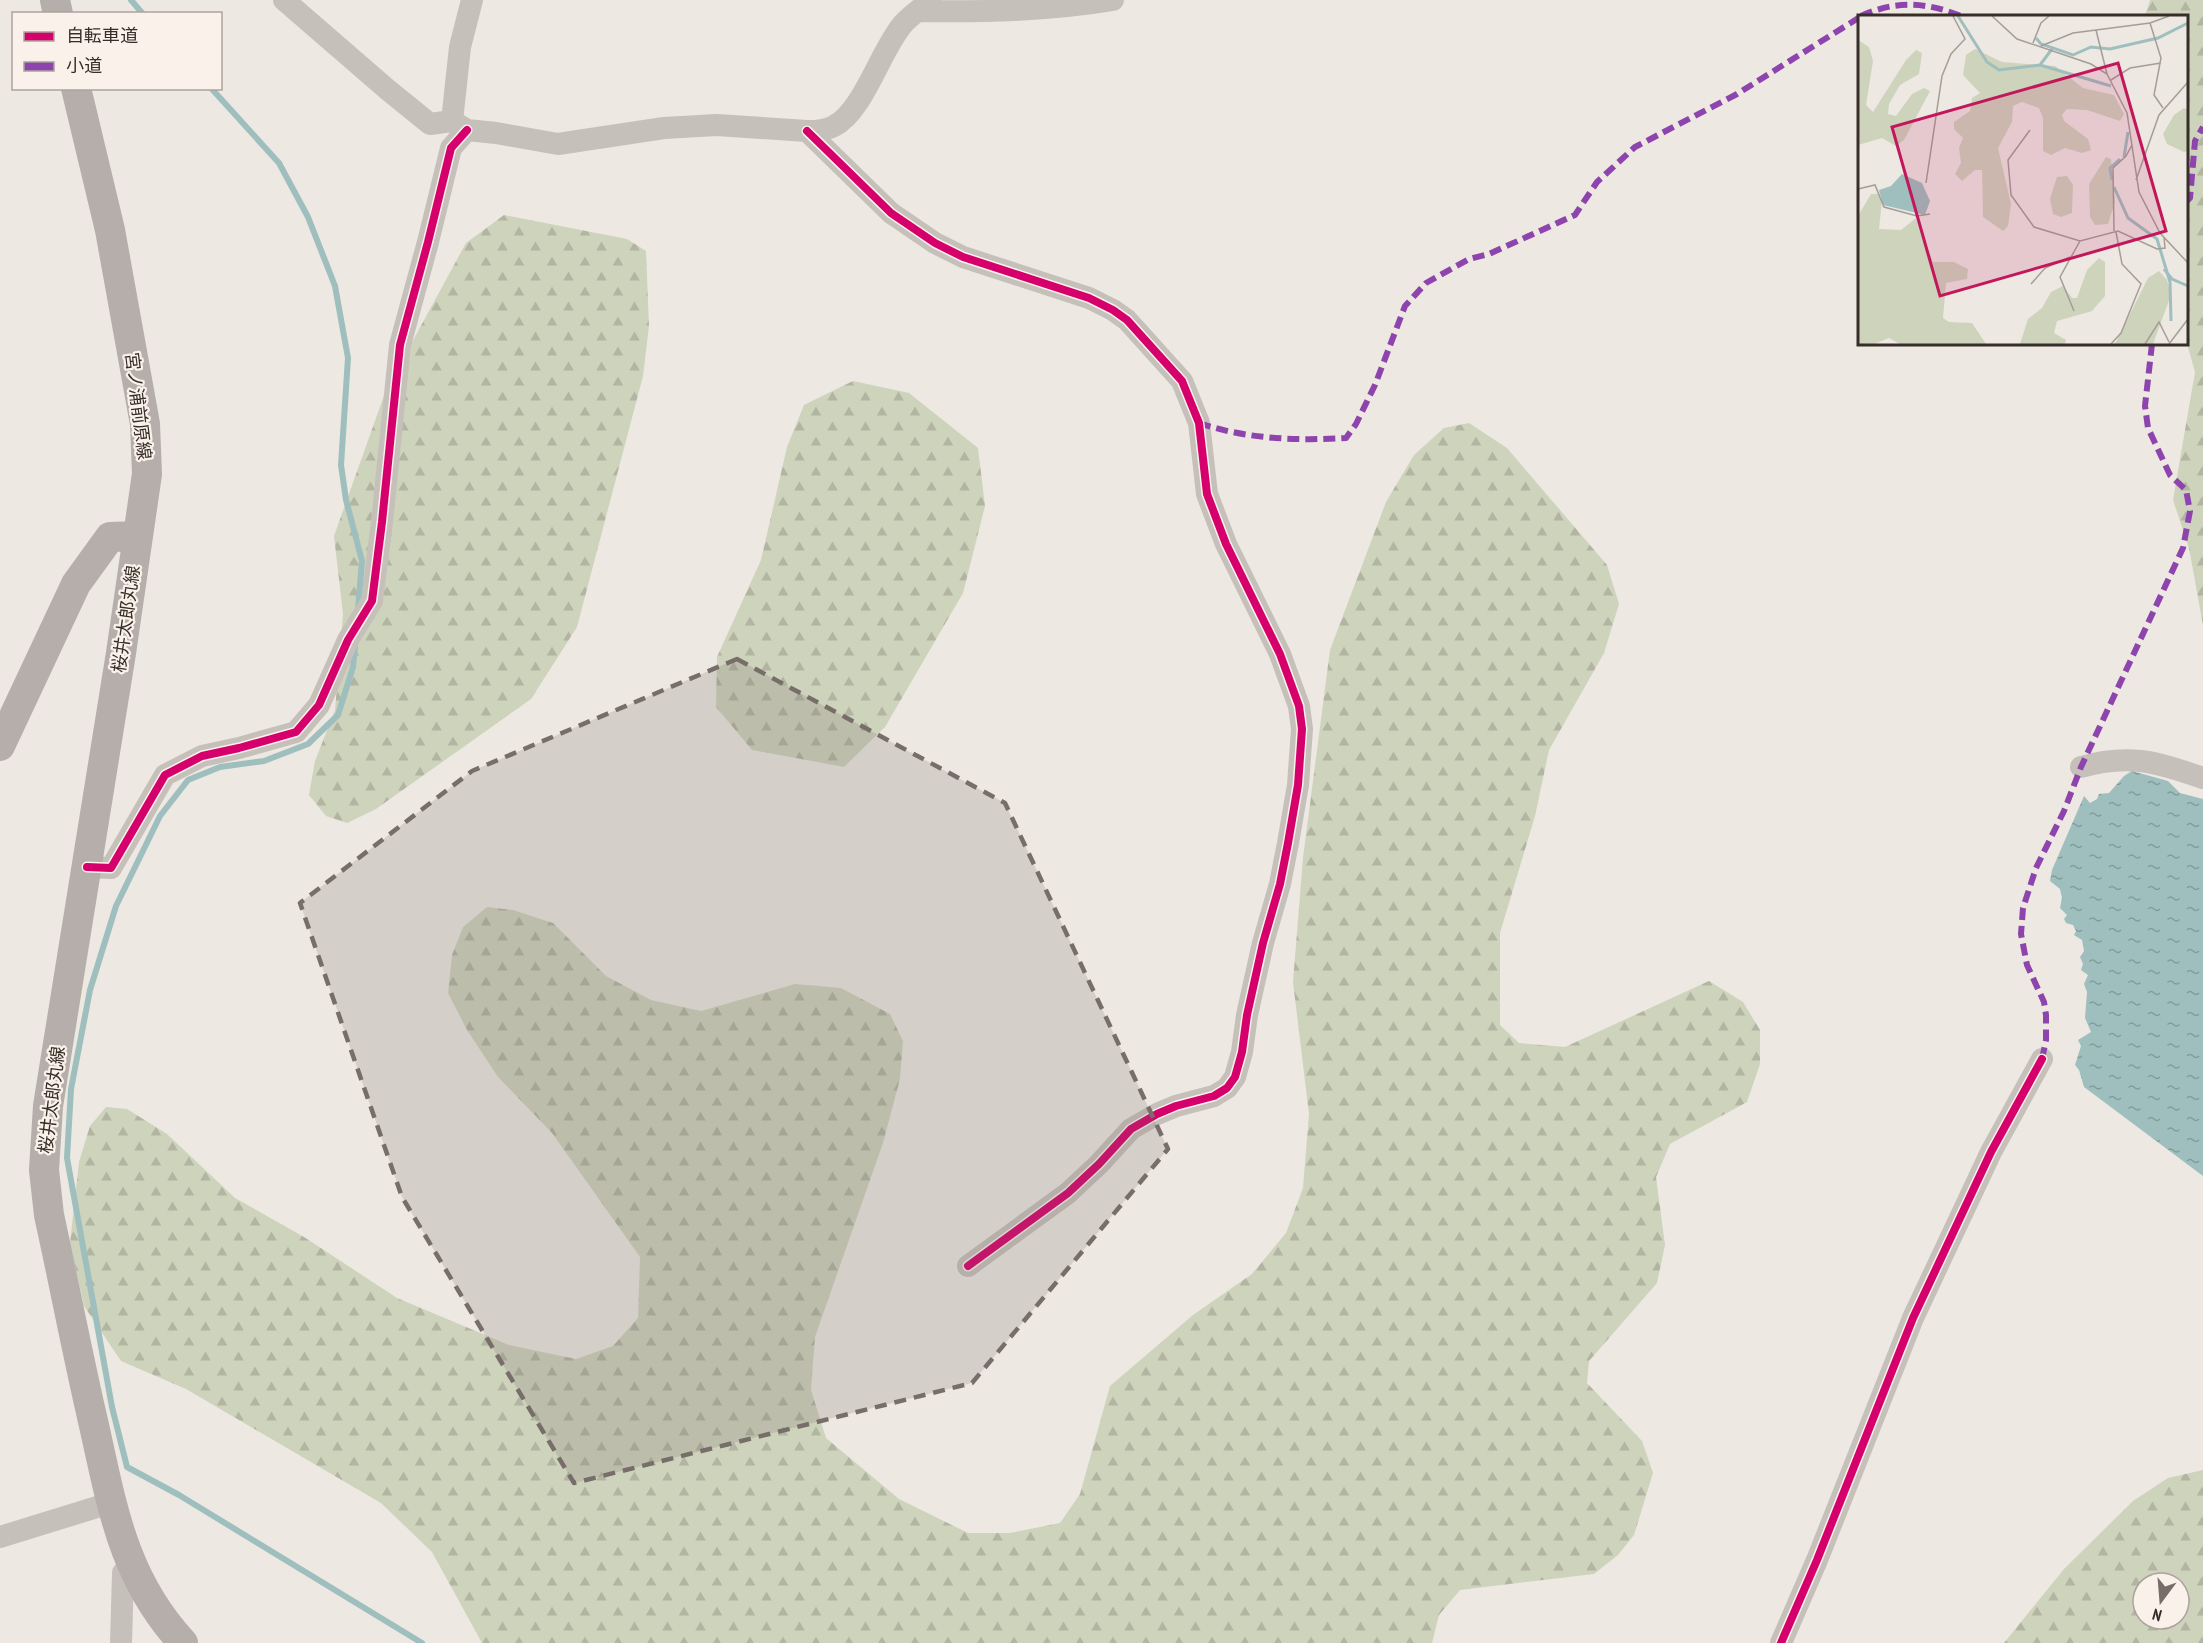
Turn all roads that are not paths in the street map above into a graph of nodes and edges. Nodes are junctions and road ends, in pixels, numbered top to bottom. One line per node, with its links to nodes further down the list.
1 (284, 0): 6 (street)
2 (472, 0): 6 (street)
3 (1113, 0): 4 (street)
4 (925, 6): 7 (street)
5 (76, 90): 8 (main road, 宮ノ浦前原線)
6 (459, 126): 7 (street); 12 (street)
7 (807, 131): 14 (street)
8 (138, 536): 9 (main road); 12 (main road, 桜井太郎丸線)
9 (0, 746)
10 (2080, 767): 11 (street)
11 (2203, 778)
12 (87, 867): 15 (main road, 桜井太郎丸線)
13 (2042, 1059): 20 (street)
14 (968, 1266)
15 (110, 1503): 16 (street); 17 (main road, 桜井太郎丸線)
16 (0, 1537)
17 (132, 1567): 18 (street); 19 (main road, 桜井太郎丸線)
18 (121, 1643)
19 (183, 1643)
20 (1781, 1643)

